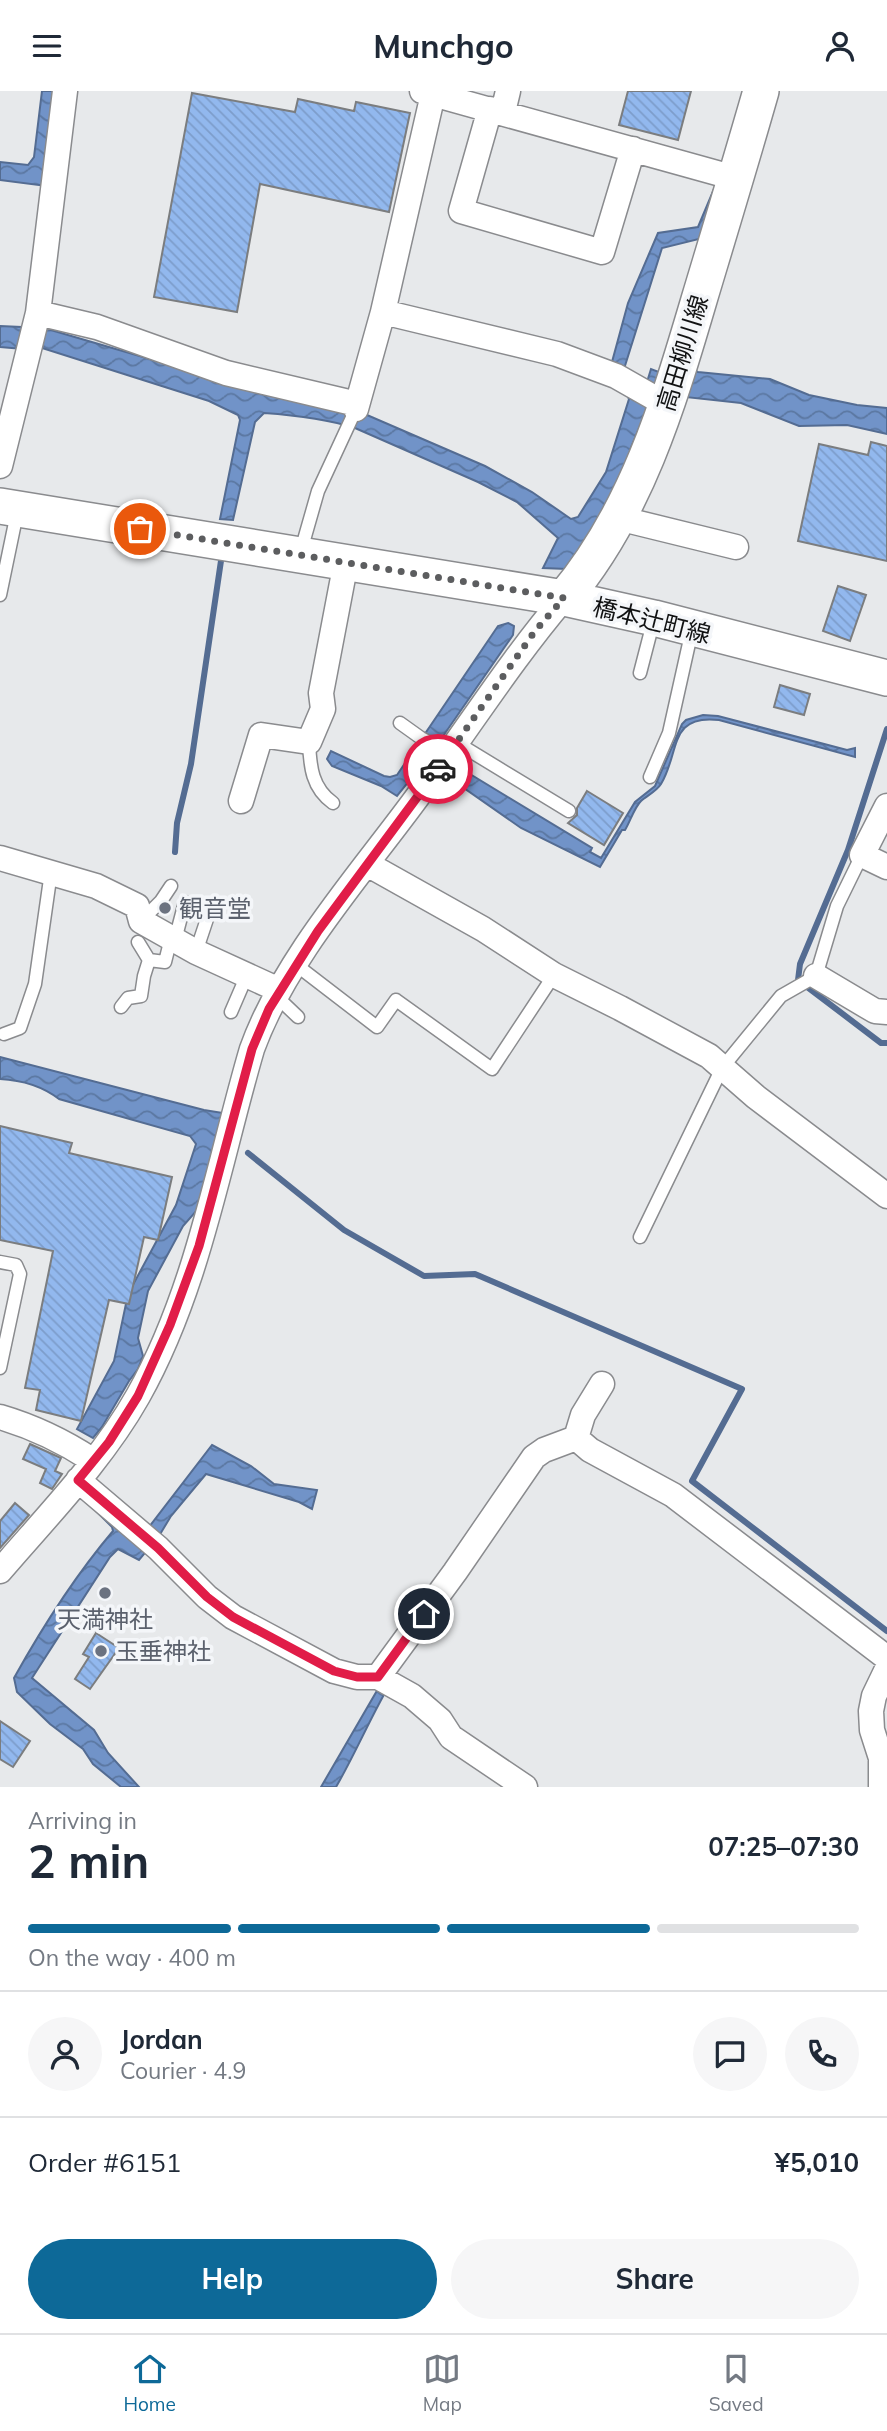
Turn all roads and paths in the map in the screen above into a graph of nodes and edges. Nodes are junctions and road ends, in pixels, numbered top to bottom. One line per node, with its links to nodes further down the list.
1 (65, 91): 8 (street)
2 (761, 91): 6 (main road, 高田柳川線)
3 (428, 92): 4 (street); 7 (street)
4 (500, 104): 5 (street); 5 (street)
5 (633, 149): 6 (street)
6 (735, 179): 9 (main road, 高田柳川線)
7 (383, 312): 9 (street); 10 (street)
8 (37, 319): 10 (street); 11 (street)
9 (660, 401): 13 (main road, 高田柳川線)
10 (354, 414): 15 (lane)
11 (0, 466)
12 (9, 507): 15 (main road, 橋本辻町線); 17 (lane)
13 (618, 518): 14 (street); 18 (main road, 高田柳川線)
14 (736, 547)
15 (299, 554): 16 (main road, 橋本辻町線)
16 (346, 562): 18 (main road, 橋本辻町線); 24 (street)
17 (0, 595)
18 (564, 598): 19 (main road, 橋本辻町線); 25 (street)
19 (654, 618): 20 (main road, 橋本辻町線); 21 (lane)
20 (692, 630): 22 (main road, 橋本辻町線); 26 (lane)
21 (640, 673)
22 (887, 678)
23 (400, 723): 25 (lane)
24 (309, 742): 27 (street); 28 (lane)
25 (450, 748): 30 (lane); 33 (street)
26 (650, 777)
27 (241, 801)
28 (333, 803)
29 (887, 806): 31 (street)
30 (569, 811)
31 (862, 855): 34 (street); 45 (lane)
32 (0, 858): 35 (street)
33 (367, 865): 42 (street); 44 (street)
34 (887, 867)
35 (51, 872): 39 (street); 51 (lane)
36 (171, 886): 39 (lane)
37 (185, 902): 40 (lane)
38 (209, 913): 40 (lane)
39 (140, 917): 40 (street); 41 (lane)
40 (181, 943): 41 (lane); 43 (street)
41 (149, 960): 47 (lane)
42 (295, 964): 44 (lane); 46 (street)
43 (247, 975): 46 (street); 48 (lane)
44 (554, 975): 52 (street)
45 (816, 976): 49 (street); 52 (lane)
46 (277, 993): 50 (lane); 60 (street)
47 (121, 1007)
48 (231, 1012)
49 (887, 1012)
50 (298, 1017)
51 (4, 1034)
52 (722, 1068): 53 (street); 54 (lane)
53 (887, 1196)
54 (640, 1237)
55 (0, 1262): 56 (lane)
56 (0, 1368)
57 (602, 1384): 59 (street)
58 (0, 1417): 60 (street)
59 (576, 1437): 62 (street); 64 (street)
60 (85, 1470): 61 (street); 64 (street)
61 (0, 1571)
62 (887, 1658)
63 (887, 1669): 66 (street)
64 (378, 1677): 65 (street)
65 (525, 1787)
66 (881, 1787)

